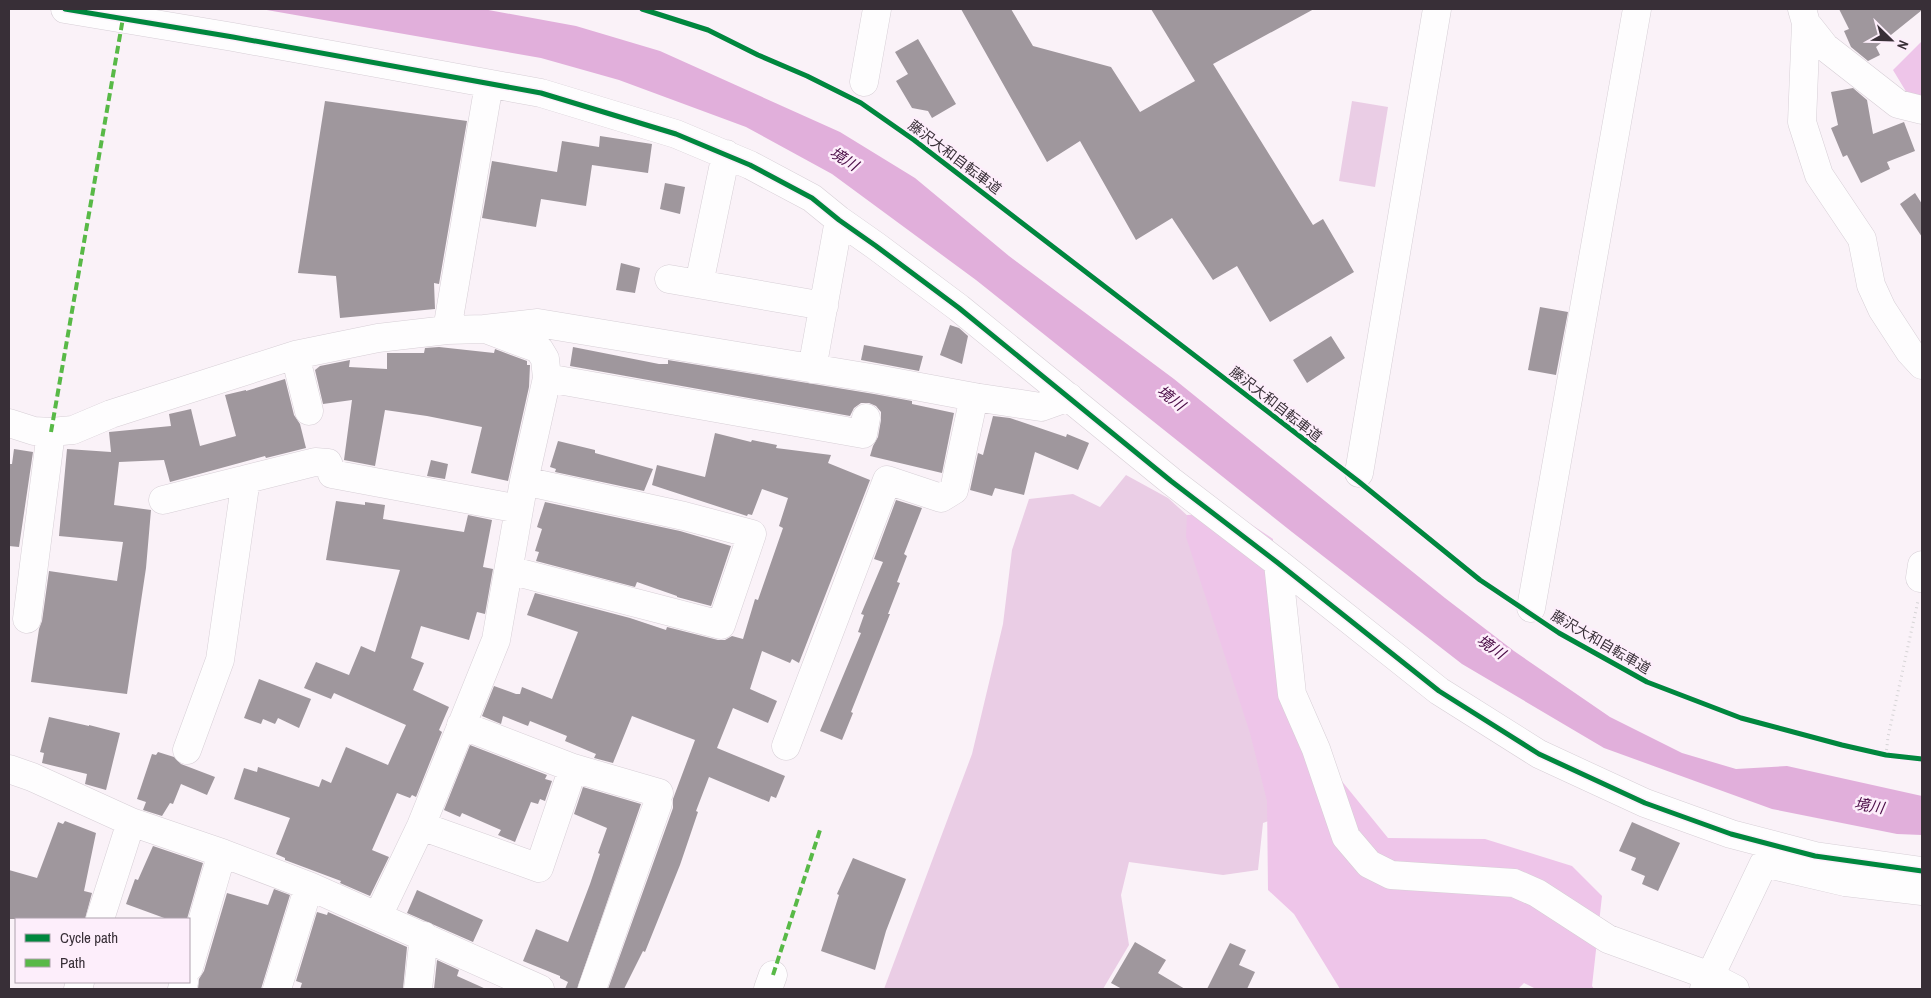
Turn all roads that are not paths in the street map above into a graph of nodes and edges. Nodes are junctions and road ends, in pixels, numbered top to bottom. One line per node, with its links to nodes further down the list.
1 (65, 9): 7 (street)
2 (877, 9): 6 (street)
3 (1437, 9): 26 (street)
4 (1637, 9): 33 (street)
5 (1804, 16): 8 (street); 17 (street)
6 (864, 82)
7 (489, 84): 9 (street); 15 (street)
8 (1922, 110)
9 (726, 154): 10 (street); 12 (street)
10 (839, 220): 13 (street); 21 (street)
11 (669, 279): 12 (street)
12 (699, 284): 13 (street)
13 (824, 306): 18 (street)
14 (484, 329): 15 (street); 18 (street); 19 (street)
15 (447, 330): 16 (street)
16 (295, 354): 22 (street); 25 (street)
17 (1922, 364)
18 (812, 369): 20 (street)
19 (547, 378): 23 (street); 28 (street)
20 (974, 397): 21 (street); 36 (street)
21 (1069, 398): 31 (street)
22 (309, 410)
23 (866, 418)
24 (9, 423): 25 (street)
25 (52, 432): 34 (street)
26 (1359, 473)
27 (246, 479): 29 (street); 30 (street); 37 (street)
28 (524, 481): 30 (street); 32 (street)
29 (163, 500)
30 (519, 509): 32 (street)
31 (1278, 563): 43 (street); 50 (street)
32 (509, 570): 35 (street)
33 (1531, 608)
34 (27, 619)
35 (461, 725): 38 (street); 41 (street)
36 (786, 746)
37 (187, 750)
38 (573, 768): 41 (street); 54 (street)
39 (9, 769): 40 (street)
40 (131, 822): 42 (street); 47 (street)
41 (421, 826): 46 (street)
42 (222, 853): 44 (street); 49 (street)
43 (1922, 871)
44 (309, 886): 46 (street); 51 (street)
45 (1922, 891): 50 (street)
46 (378, 916): 48 (street)
47 (100, 918)
48 (424, 936): 52 (street); 53 (street)
49 (190, 964)
50 (1707, 982): 55 (street)
51 (277, 989)
52 (418, 989)
53 (540, 989)
54 (592, 989)
55 (1735, 989)

